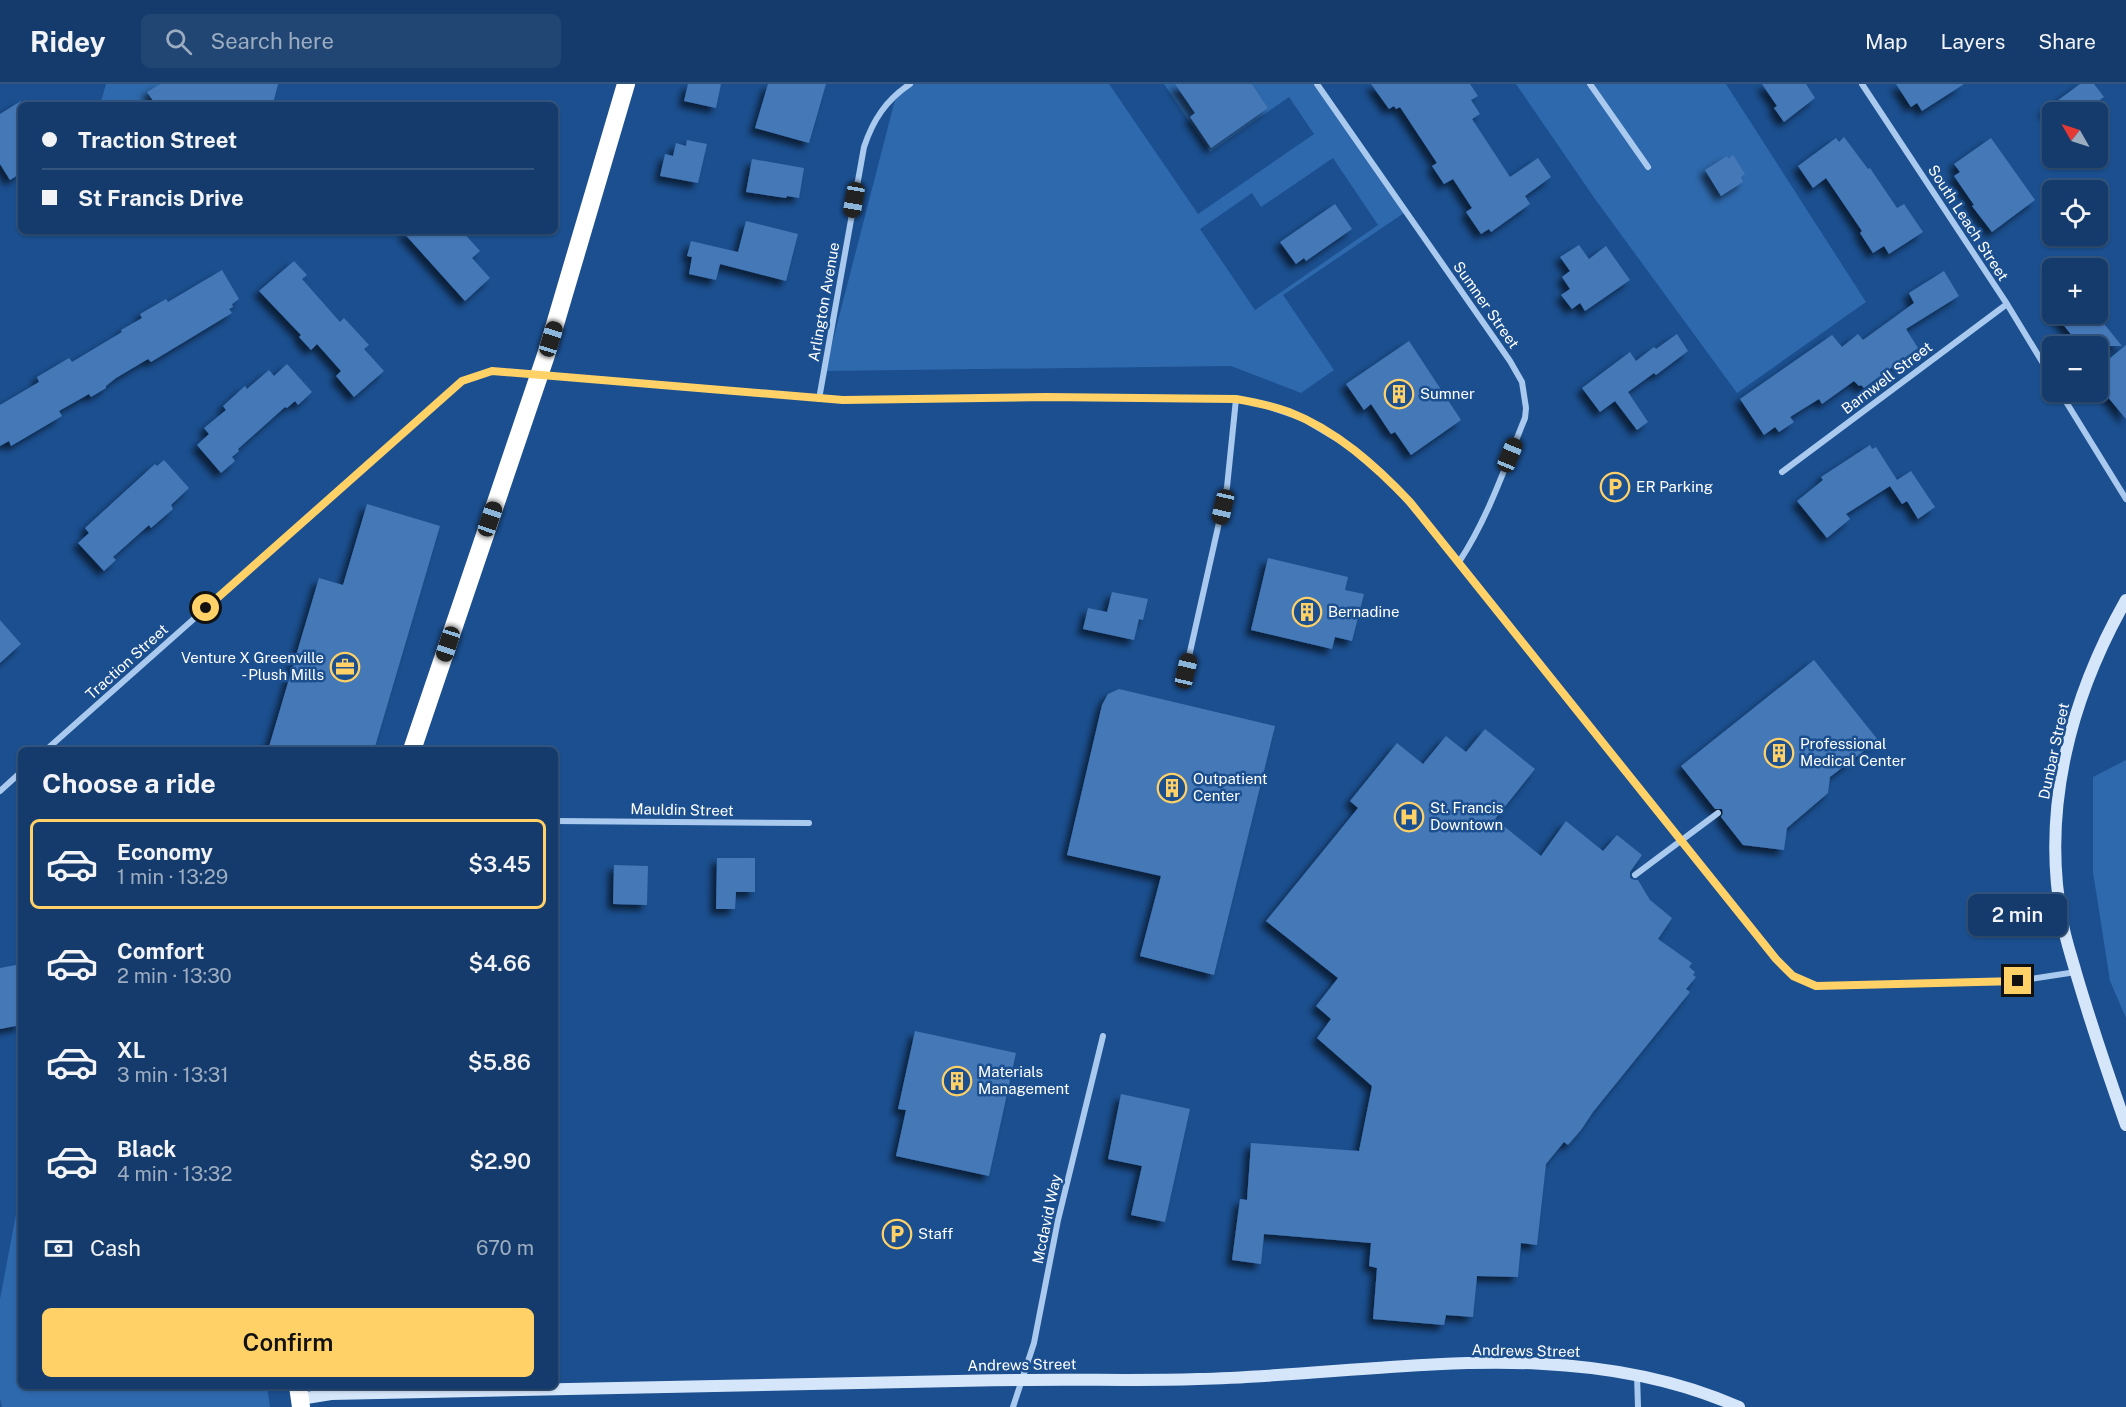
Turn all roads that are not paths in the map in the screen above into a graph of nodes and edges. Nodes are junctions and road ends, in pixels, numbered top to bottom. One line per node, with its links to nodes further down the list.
1 (626, 84): 9 (highway)
2 (910, 84): 10 (street, Arlington Avenue)
3 (1317, 84): 15 (street, Sumner Street)
4 (1590, 84): 6 (street)
5 (1862, 84): 7 (street, South Leach Street)
6 (1647, 166)
7 (2007, 304): 8 (street, South Leach Street); 13 (street, Barnwell Street)
8 (2042, 362)
9 (538, 376): 10 (street, Traction Street); 18 (street, Traction Street); 19 (highway)
10 (819, 399): 11 (street, Traction Street)
11 (1236, 399): 15 (street, Traction Street); 17 (street)
12 (2066, 402): 14 (street)
13 (1782, 472)
14 (2126, 499)
15 (1459, 562): 26 (street, Traction Street)
16 (2126, 600): 26 (street, Dunbar Street)
17 (1183, 683)
18 (49, 747)
19 (413, 747)
20 (18, 775): 21 (street)
21 (0, 790)
22 (1718, 813): 25 (street, bridge)
23 (558, 821): 24 (street, Mauldin Street)
24 (809, 823)
25 (1635, 875)
26 (2076, 972): 28 (street, Dunbar Street)
27 (1103, 1036): 30 (street, Mcdavid Way)
28 (2126, 1125)
29 (1637, 1375): 30 (street, Andrews Street); 33 (street); 34 (street, Andrews Street)
30 (1021, 1380): 31 (street, Andrews Street); 32 (street, Mcdavid Way)
31 (300, 1397)
32 (1012, 1407)
33 (1638, 1407)
34 (1739, 1407)

